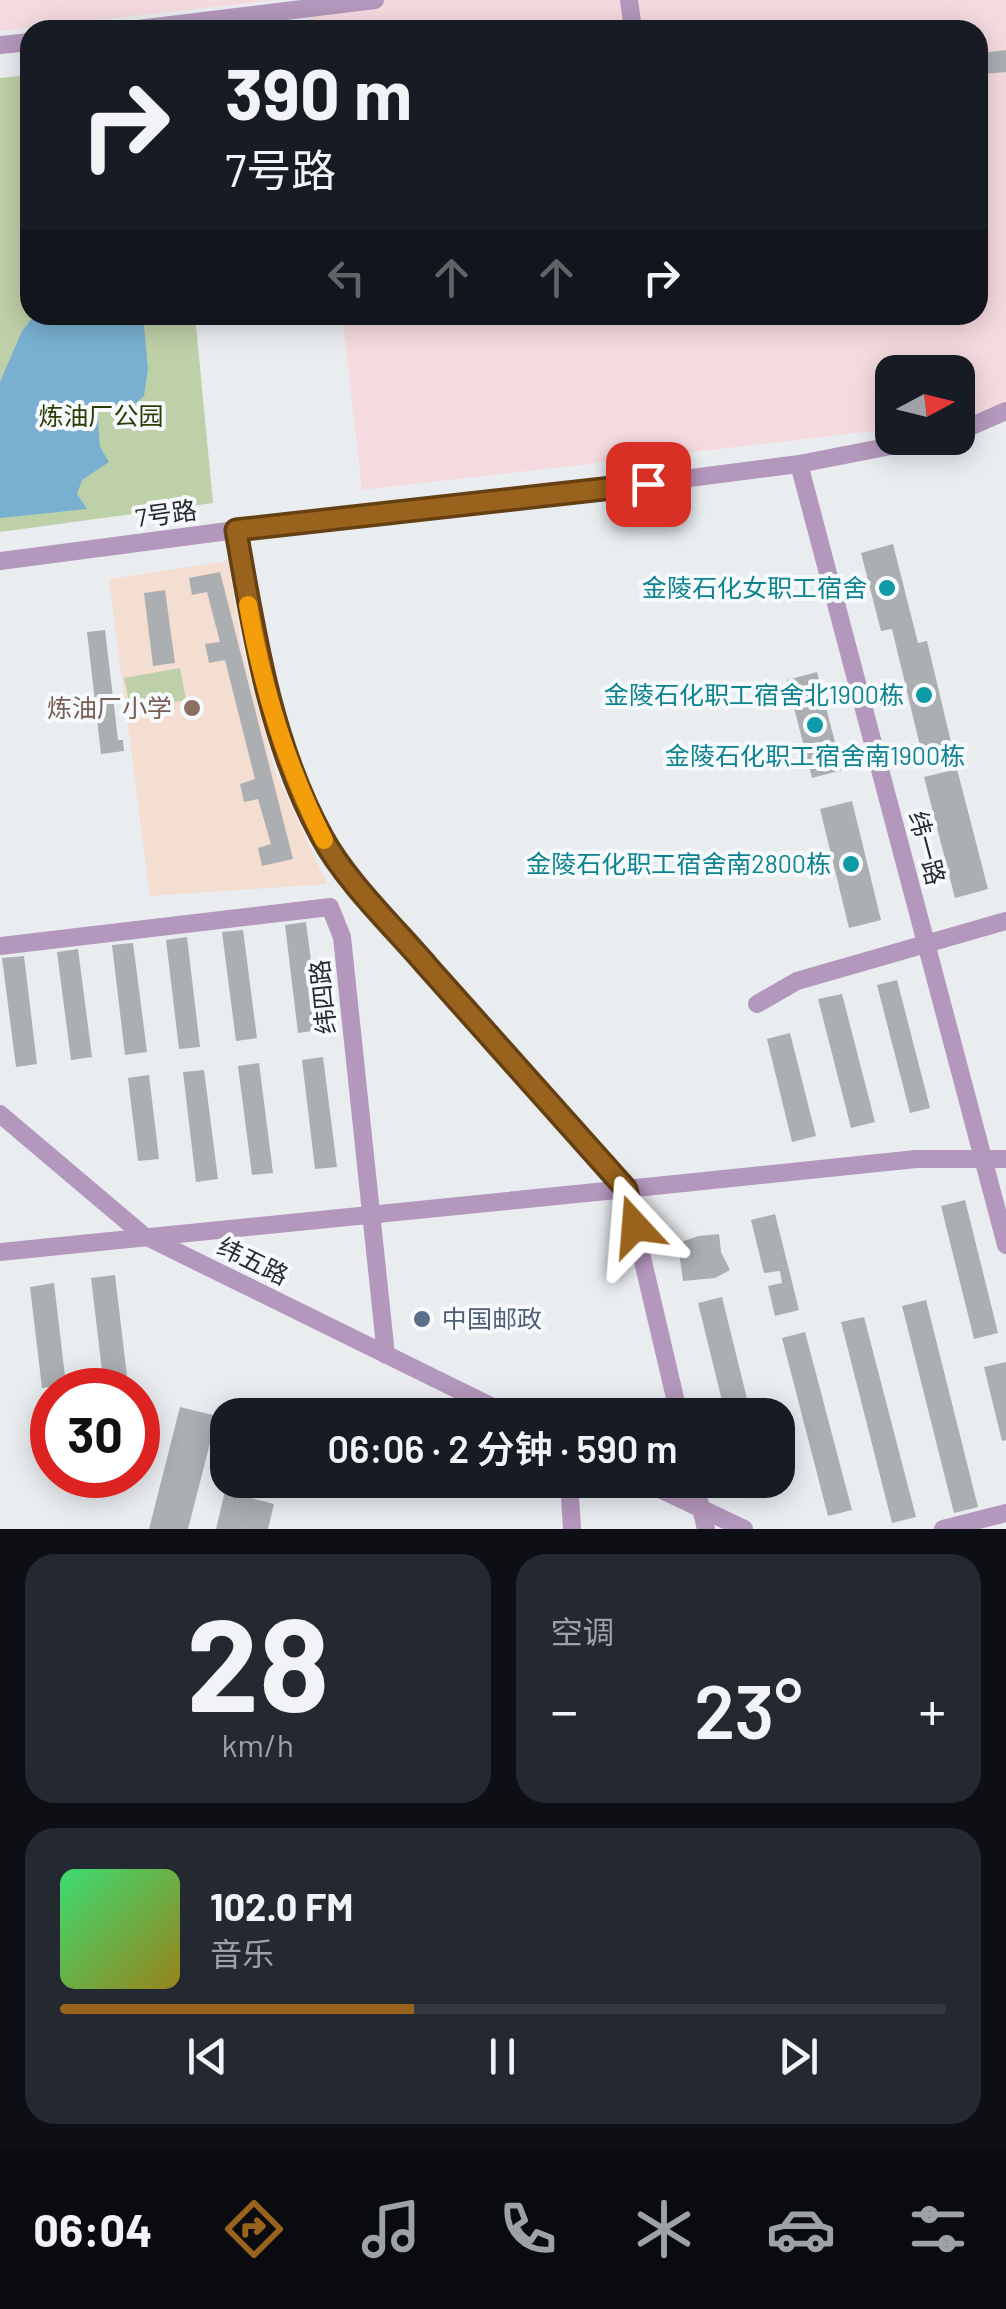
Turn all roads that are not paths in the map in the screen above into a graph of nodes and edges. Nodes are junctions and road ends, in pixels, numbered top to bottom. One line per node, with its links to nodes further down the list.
1 (375, 0): 2 (street)
2 (283, 6): 3 (street)
3 (194, 20)
4 (1006, 411): 5 (street)
5 (975, 425)
6 (875, 449): 7 (street, 7号路)
7 (799, 464): 8 (street, 7号路); 11 (street, 纬一路)
8 (236, 530): 9 (street, 7号路); 17 (street)
9 (0, 562)
10 (1006, 921): 11 (street)
11 (927, 945): 13 (street); 15 (street, 纬一路)
12 (0, 946): 18 (street, 纬四路)
13 (757, 1004)
14 (0, 1114): 19 (street, 纬五路)
15 (984, 1159): 16 (street); 17 (street); 20 (street, 纬一路)
16 (1006, 1159)
17 (626, 1189): 18 (street); 24 (street)
18 (373, 1213): 19 (street); 22 (street, 纬四路)
19 (143, 1236): 21 (street); 22 (street, 纬五路)
20 (1006, 1246)
21 (0, 1252)
22 (386, 1354): 23 (street, 纬五路)
23 (475, 1398)
24 (675, 1398)
25 (569, 1498): 30 (street)
26 (678, 1498): 28 (street)
27 (698, 1498): 28 (street)
28 (701, 1509): 31 (street); 32 (street)
29 (1006, 1513): 33 (street)
30 (572, 1529)
31 (706, 1529)
32 (744, 1529)
33 (944, 1529)

